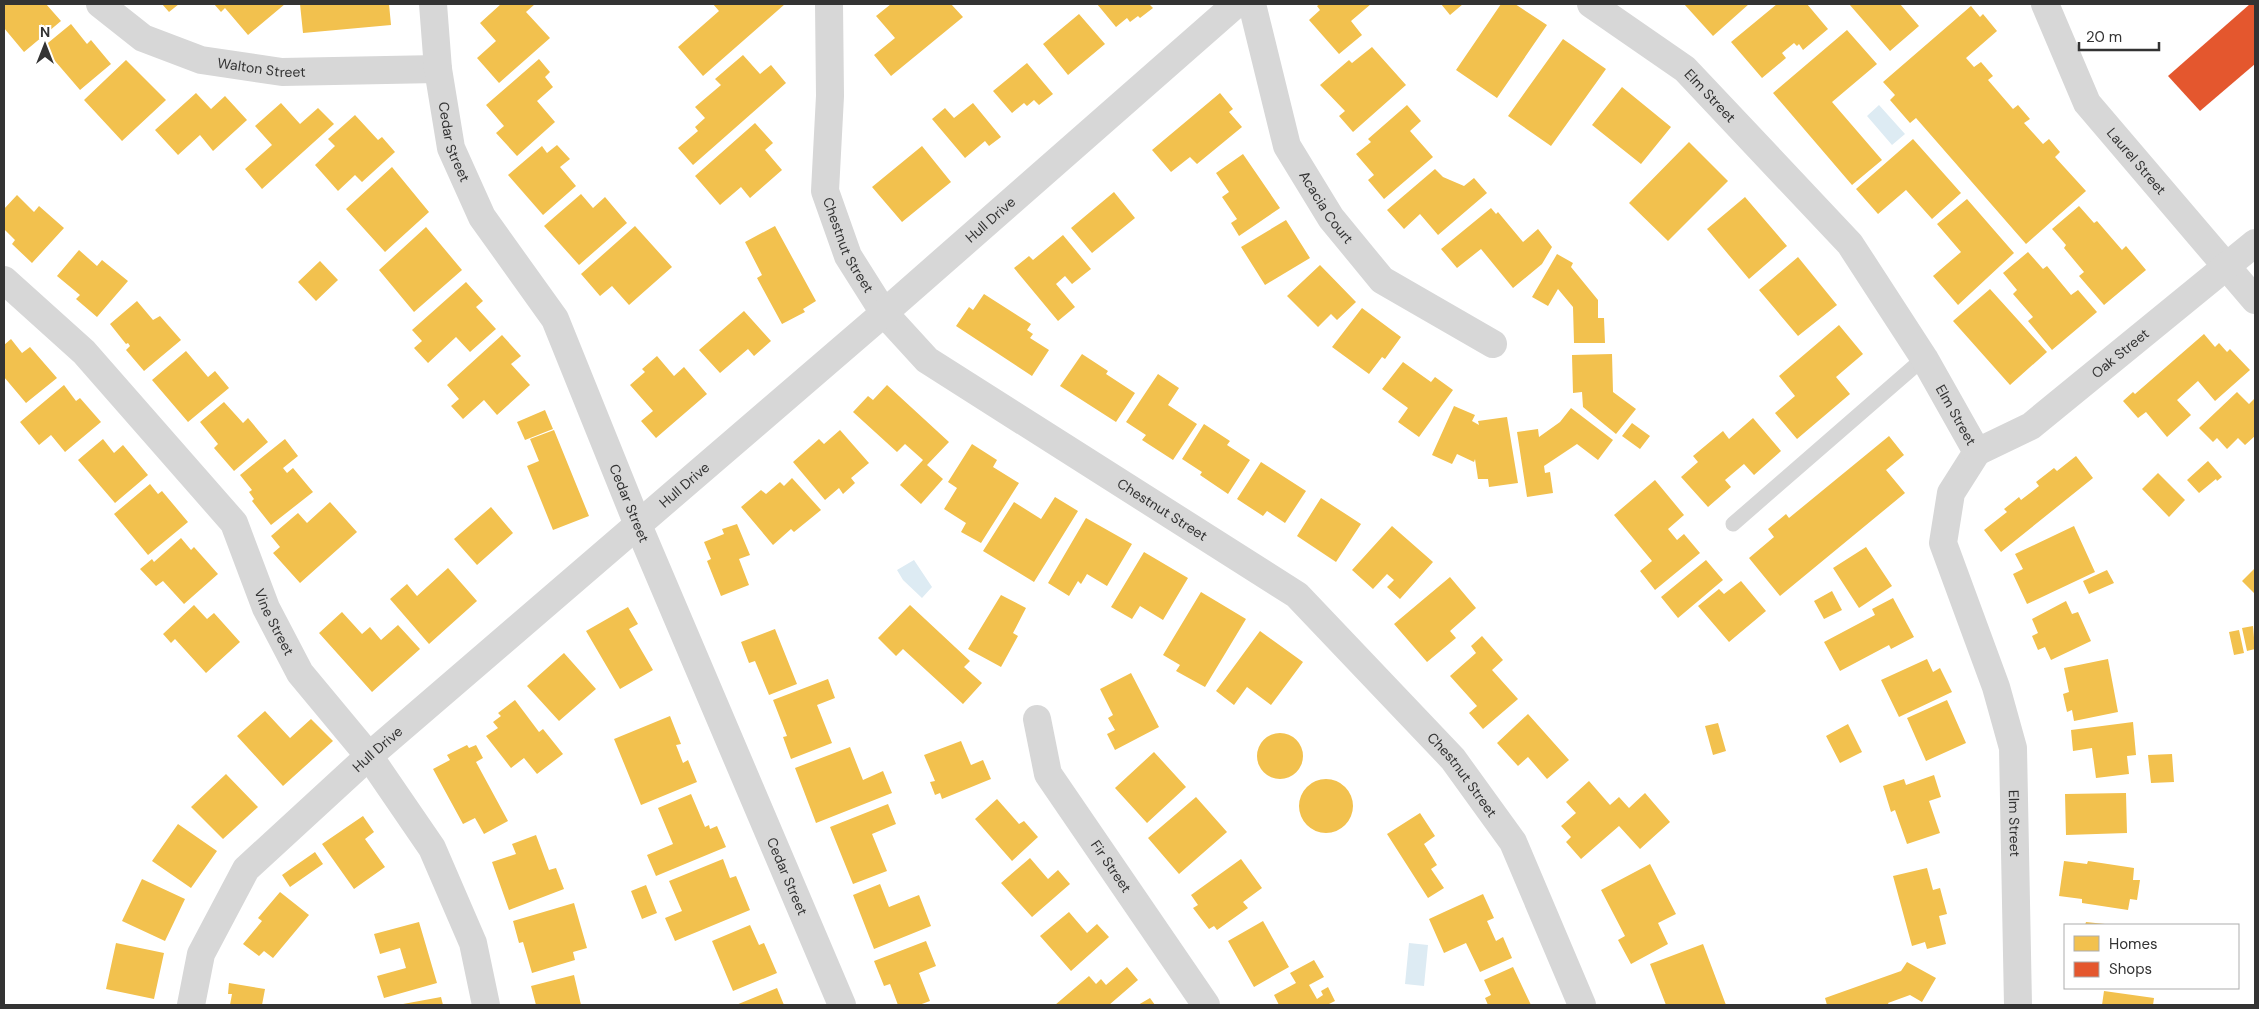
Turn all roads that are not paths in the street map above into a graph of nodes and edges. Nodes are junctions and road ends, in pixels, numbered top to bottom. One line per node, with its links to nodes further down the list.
1 (100, 4): 8 (street, Walton Street)
2 (433, 4): 8 (street, Cedar Street)
3 (830, 4): 13 (street, Chestnut Street)
4 (1236, 4): 13 (street, Hull Drive)
5 (1252, 4): 14 (street, Acacia Court)
6 (1591, 4): 15 (street, Elm Street)
7 (2044, 4): 10 (street, Laurel Street)
8 (438, 69): 18 (street, Cedar Street)
9 (2255, 242): 10 (street, Oak Street)
10 (2226, 268): 12 (street, Laurel Street); 16 (street, Oak Street)
11 (4, 280): 20 (street, Vine Street)
12 (2255, 300)
13 (884, 313): 18 (street, Hull Drive); 25 (street, Chestnut Street)
14 (1492, 344)
15 (1924, 358): 16 (street, Elm Street); 17 (lane)
16 (1977, 452): 26 (street, Elm Street)
17 (1733, 524)
18 (638, 525): 20 (street, Hull Drive); 23 (street, Cedar Street)
19 (1037, 719): 24 (street, Fir Street)
20 (369, 756): 21 (street, Hull Drive); 22 (street, Vine Street)
21 (191, 1005)
22 (486, 1005)
23 (842, 1005)
24 (1206, 1005)
25 (1582, 1005)
26 (2018, 1005)

